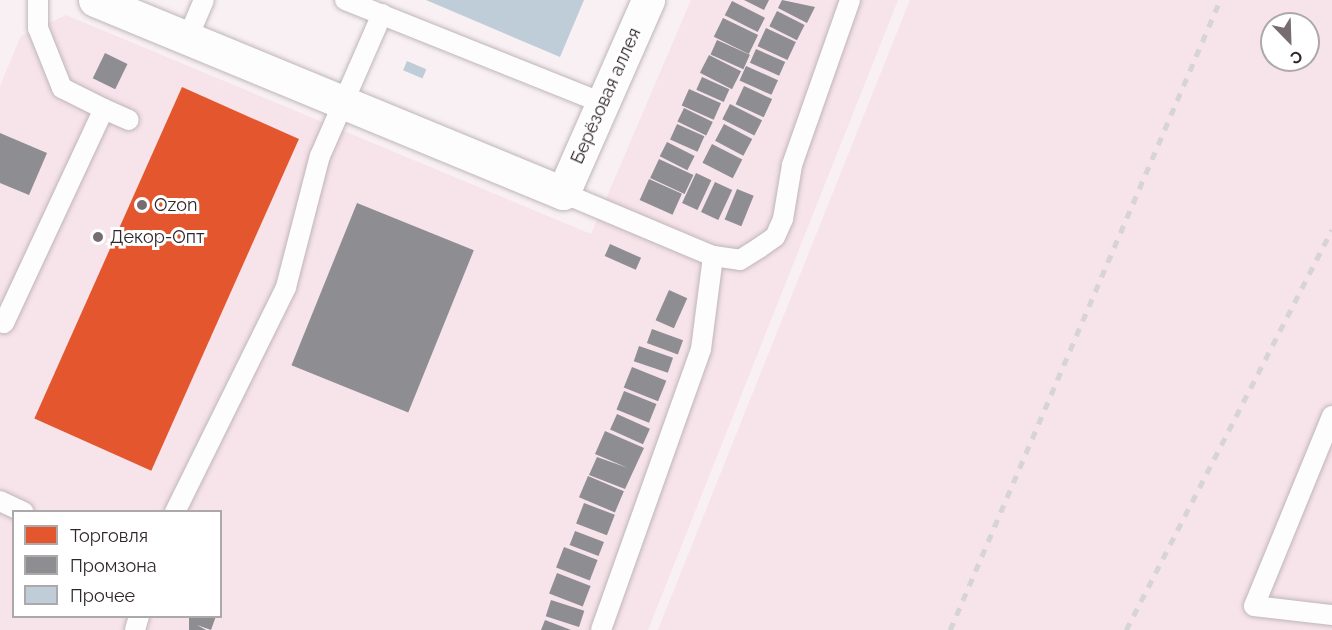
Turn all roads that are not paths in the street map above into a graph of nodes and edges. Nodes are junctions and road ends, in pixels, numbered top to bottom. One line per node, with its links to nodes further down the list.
1 (38, 0): 11 (lane)
2 (95, 0): 8 (street)
3 (204, 0): 8 (lane)
4 (345, 0): 7 (lane)
5 (648, 0): 10 (street, Берёзовая аллея)
6 (850, 0): 14 (lane)
7 (382, 14): 9 (lane); 10 (lane)
8 (188, 37): 9 (street)
9 (345, 101): 13 (street); 19 (lane)
10 (603, 103): 13 (street, Берёзовая аллея)
11 (104, 109): 12 (lane); 15 (lane)
12 (129, 120)
13 (563, 193): 14 (lane)
14 (713, 256): 21 (lane)
15 (0, 321)
16 (1332, 416): 20 (lane)
17 (0, 501): 18 (lane)
18 (20, 510)
19 (176, 510)
20 (1332, 615)
21 (600, 630)

